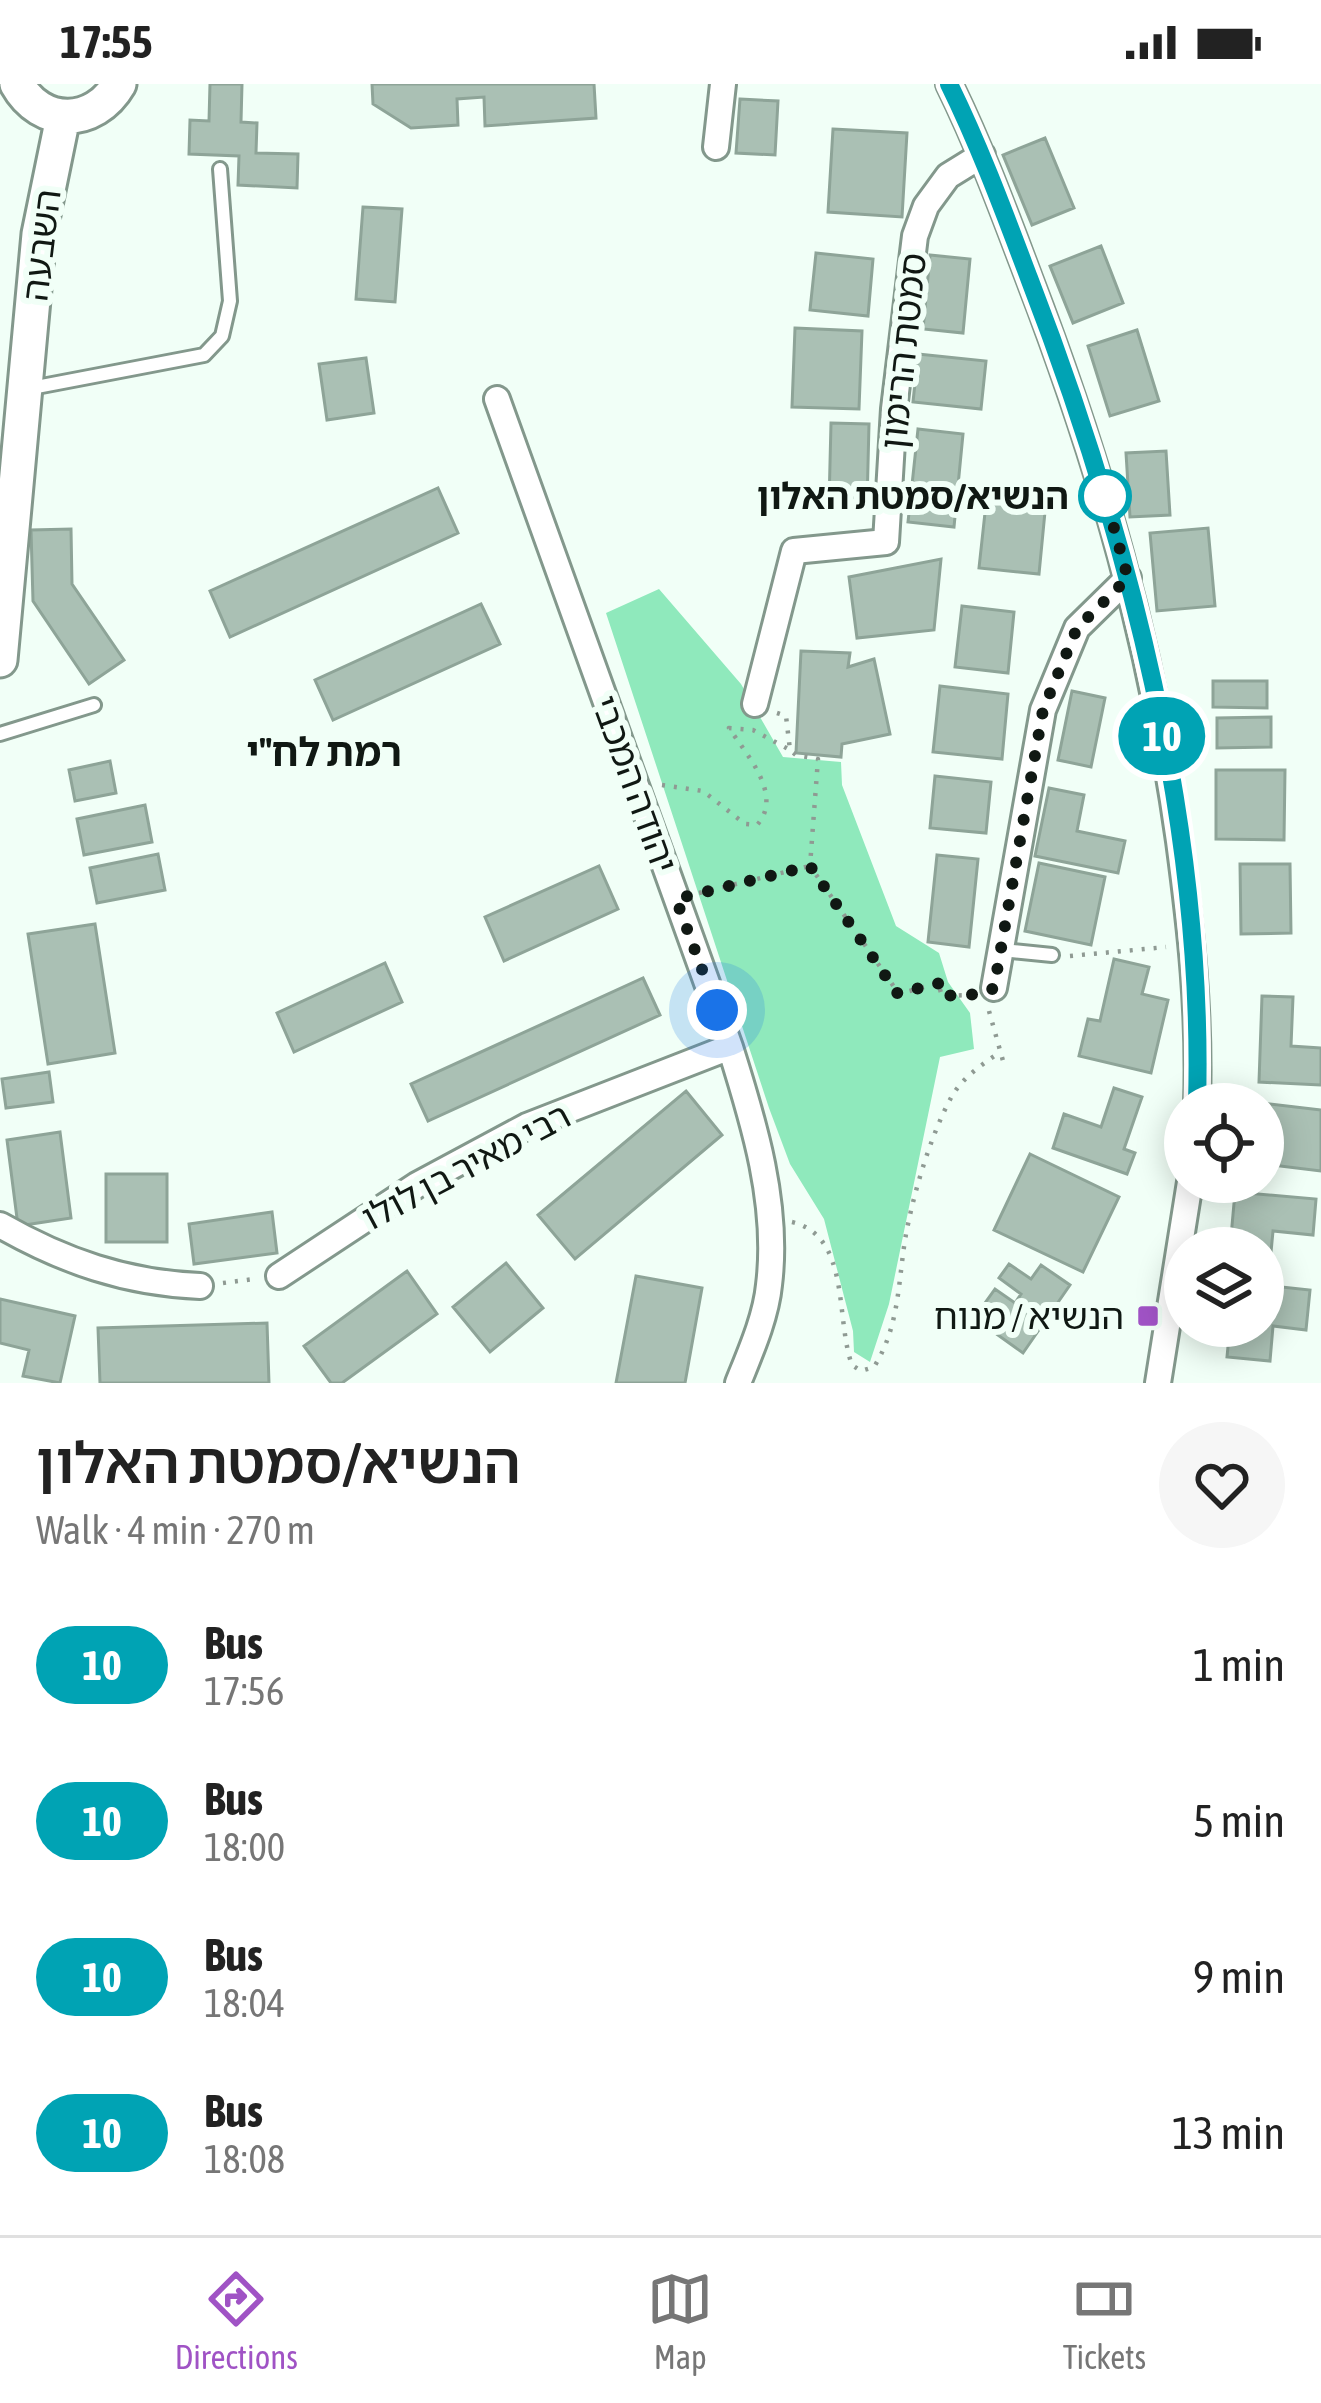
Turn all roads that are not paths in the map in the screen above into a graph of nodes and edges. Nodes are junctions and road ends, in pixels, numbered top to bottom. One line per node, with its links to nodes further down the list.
1 (17, 84): 5 (main road)
2 (119, 84): 5 (main road)
3 (723, 84): 6 (street)
4 (949, 84): 7 (street)
5 (62, 117): 9 (main road, השבעה)
6 (716, 147)
7 (982, 155): 11 (street); 13 (street, סמטת הרימון)
8 (220, 169): 9 (lane)
9 (25, 389): 12 (main road, השבעה)
10 (497, 399): 19 (street, יהודה המכבי)
11 (1128, 578): 16 (street); 20 (street)
12 (0, 660)
13 (754, 704)
14 (94, 705): 15 (lane)
15 (0, 734)
16 (1001, 950): 17 (lane); 18 (street)
17 (1052, 955)
18 (994, 988)
19 (730, 1047): 23 (street, רבי מאיר בן לולו); 25 (street, יהודה המכבי)
20 (1198, 1083)
21 (1187, 1203): 26 (street)
22 (0, 1225): 24 (street)
23 (278, 1276)
24 (200, 1286)
25 (738, 1383)
26 (1158, 1383)

